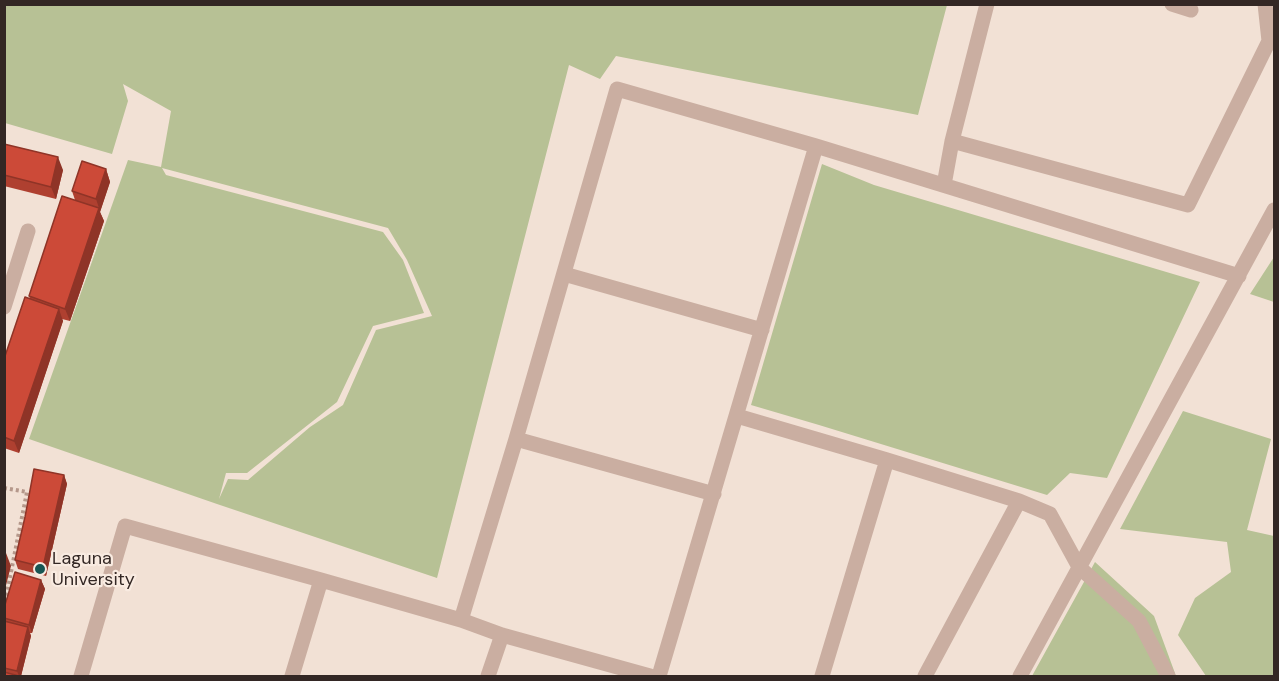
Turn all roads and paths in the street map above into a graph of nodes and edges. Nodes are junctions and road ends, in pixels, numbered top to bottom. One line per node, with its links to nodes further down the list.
1 (987, 4): 5 (street)
2 (1173, 4): 4 (street)
3 (1265, 4): 5 (street)
4 (1191, 10)
5 (952, 141): 7 (street)
6 (816, 146): 7 (street); 10 (street); 13 (street)
7 (944, 185): 11 (street)
8 (1275, 210): 11 (street)
9 (28, 231): 12 (street)
10 (564, 274): 13 (street); 15 (street)
11 (1239, 276): 20 (street)
12 (4, 307)
13 (762, 330): 14 (street)
14 (737, 416): 16 (street); 18 (street)
15 (516, 439): 18 (street); 23 (street)
16 (887, 460): 19 (street); 30 (street)
17 (4, 488): 22 (path)
18 (714, 494): 29 (street)
19 (1019, 501): 20 (street); 31 (street)
20 (1079, 567): 32 (street); 33 (street)
21 (321, 580): 23 (street); 25 (street); 26 (street)
22 (4, 607)
23 (461, 620): 24 (street)
24 (502, 634): 27 (street); 28 (street)
25 (81, 676)
26 (292, 676)
27 (488, 676)
28 (650, 676)
29 (659, 676)
30 (822, 676)
31 (925, 676)
32 (1020, 676)
33 (1168, 676)

